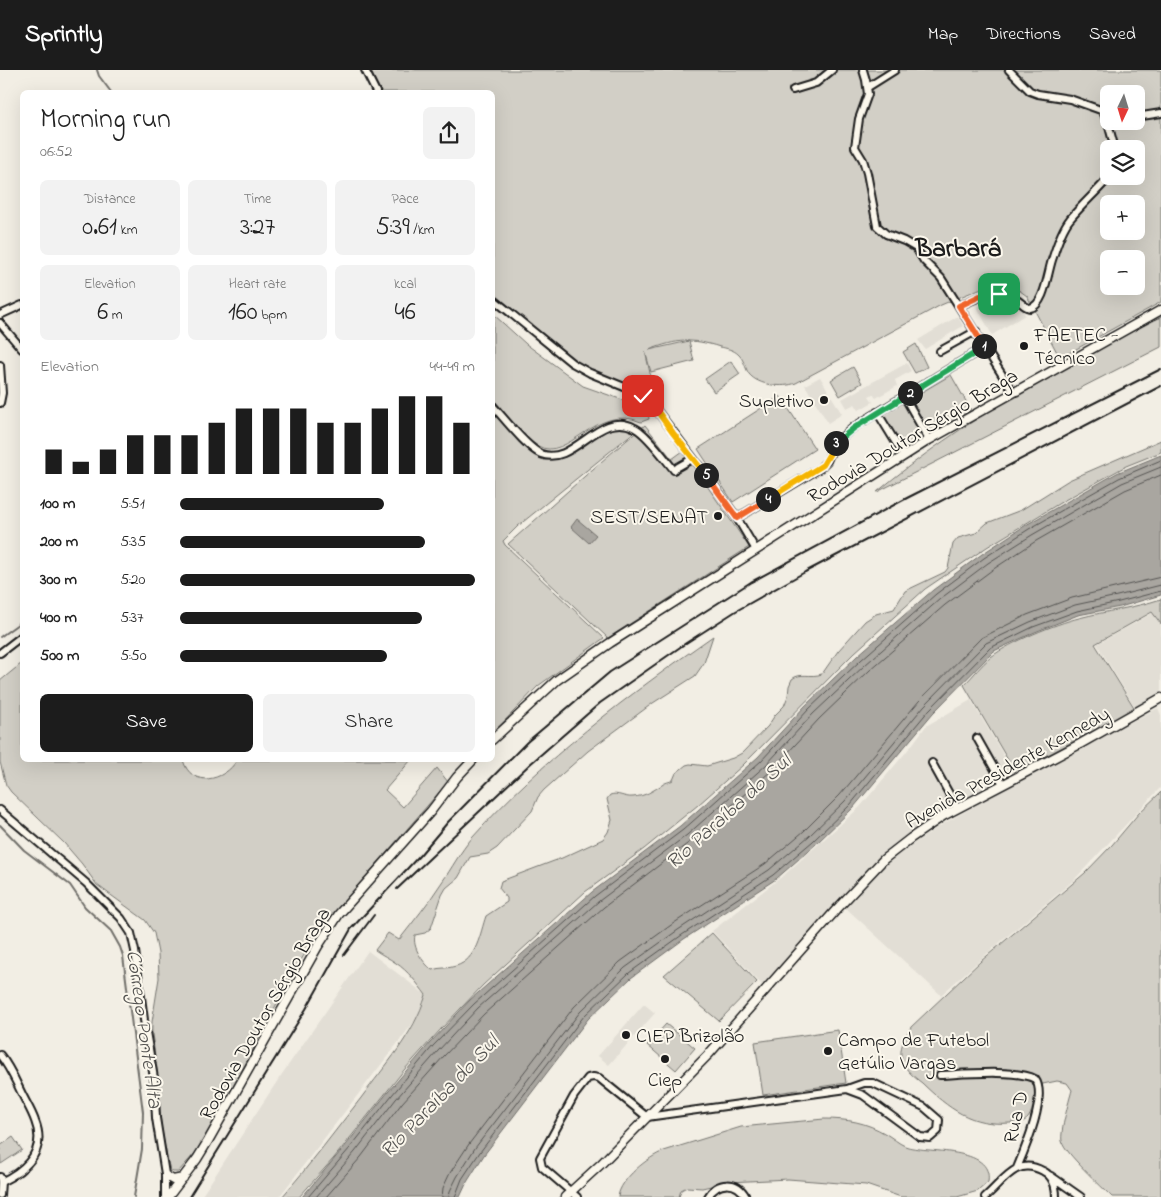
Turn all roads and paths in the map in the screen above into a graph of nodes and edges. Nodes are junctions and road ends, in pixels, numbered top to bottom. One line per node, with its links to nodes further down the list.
1 (365, 70): 7 (street)
2 (832, 70): 8 (street)
3 (863, 70): 6 (street)
4 (895, 70): 6 (street)
5 (1008, 70): 9 (street)
6 (868, 87): 14 (street)
7 (375, 90)
8 (793, 90)
9 (1100, 110)
10 (1161, 113): 11 (street)
11 (1145, 115)
12 (1102, 185): 14 (street)
13 (495, 300): 31 (street)
14 (957, 304): 19 (street)
15 (20, 306): 17 (street)
16 (1161, 310): 24 (main road, Rodovia Doutor Sérgio Braga)
17 (0, 315)
18 (0, 323): 20 (street)
19 (976, 331): 21 (street); 22 (street)
20 (20, 347)
21 (985, 347): 24 (street); 25 (street)
22 (940, 351)
23 (0, 365): 26 (street)
24 (1013, 392): 29 (main road, Rodovia Doutor Sérgio Braga)
25 (904, 396): 28 (street); 29 (street)
26 (0, 402)
27 (495, 408): 31 (street)
28 (877, 412): 30 (street); 32 (street)
29 (930, 440): 30 (main road, Rodovia Doutor Sérgio Braga)
30 (904, 456): 33 (main road, Rodovia Doutor Sérgio Braga)
31 (692, 459): 32 (street)
32 (737, 518): 33 (street)
33 (756, 550): 37 (main road, Rodovia Doutor Sérgio Braga)
34 (20, 638): 35 (street)
35 (0, 653)
36 (1161, 698): 41 (main road, Avenida Presidente Kennedy)
37 (495, 737)
38 (977, 738): 41 (street)
39 (471, 762): 53 (main road, Rodovia Doutor Sérgio Braga)
40 (932, 763): 42 (street)
41 (1003, 784): 42 (main road, Avenida Presidente Kennedy)
42 (957, 808): 47 (main road, Avenida Presidente Kennedy)
43 (0, 810): 52 (street)
44 (0, 1055): 54 (street)
45 (940, 1075): 48 (street, Rua D)
46 (847, 1089): 46 (street); 47 (street)
47 (647, 1117): 58 (main road, Avenida Presidente Kennedy); 58 (street)
48 (1024, 1152): 49 (street, Rua D); 50 (street)
49 (1017, 1168): 50 (street, Rua D); 62 (street, Rua D)
50 (1039, 1169): 51 (street)
51 (1049, 1174): 55 (street); 56 (street)
52 (166, 1176): 53 (main road); 59 (street)
53 (183, 1178): 59 (main road, Rodovia Doutor Sérgio Braga)
54 (1, 1179): 57 (street)
55 (1068, 1187): 56 (street); 63 (street)
56 (1056, 1194)
57 (0, 1195)
58 (571, 1195)
59 (167, 1197)
60 (708, 1197): 61 (street)
61 (746, 1197)
62 (985, 1197)
63 (1081, 1197)

